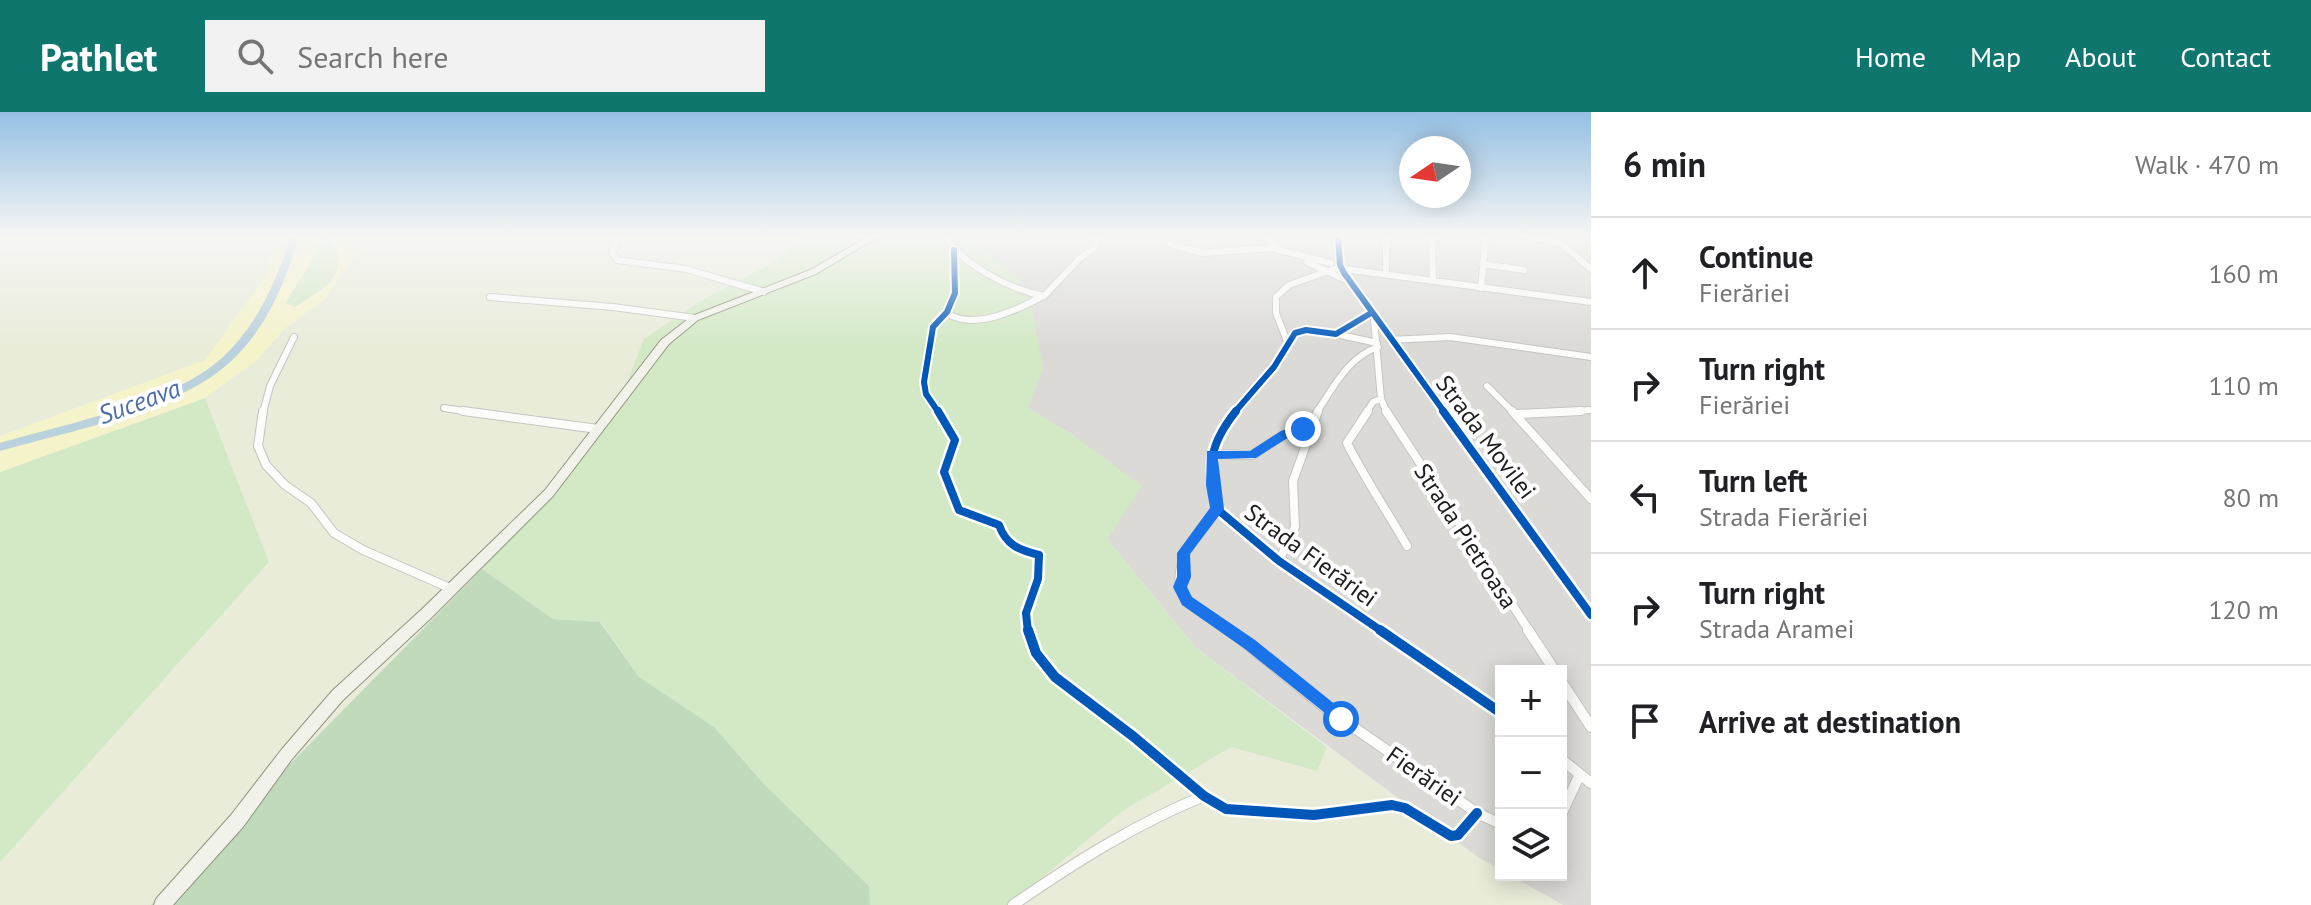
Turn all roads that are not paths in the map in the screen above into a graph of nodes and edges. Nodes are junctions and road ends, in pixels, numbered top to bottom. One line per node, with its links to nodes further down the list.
1 (696, 272): 15 (street)
2 (811, 272): 15 (main road)
3 (956, 272): 19 (street)
4 (993, 272): 16 (street)
5 (1068, 272): 16 (street)
6 (1325, 272): 13 (street); 25 (street)
7 (1344, 272): 13 (street, Strada Movilei)
8 (1371, 272): 11 (street)
9 (1433, 272): 12 (street)
10 (1482, 272): 14 (street)
11 (1386, 275): 12 (street)
12 (1433, 281): 14 (street)
13 (1350, 282): 20 (street, Strada Movilei)
14 (1481, 288): 18 (street)
15 (764, 292): 21 (main road)
16 (1044, 296): 19 (street)
17 (490, 297): 21 (street)
18 (1591, 302)
19 (948, 314): 49 (street)
20 (1373, 316): 22 (street); 24 (street, Strada Movilei); 26 (street, Strada Pietroasa)
21 (695, 318): 34 (main road)
22 (1336, 334): 25 (street); 26 (street)
23 (294, 337): 40 (street)
24 (1390, 340): 27 (street); 41 (street, Strada Movilei)
25 (1288, 344): 35 (street)
26 (1378, 345): 29 (street, Strada Pietroasa); 33 (street)
27 (1591, 357)
28 (1487, 386): 32 (street)
29 (1381, 399): 38 (street); 42 (street, Strada Pietroasa)
30 (444, 408): 34 (street)
31 (1591, 410): 32 (street)
32 (1517, 414): 36 (street)
33 (1310, 428): 35 (street); 39 (street)
34 (598, 429): 40 (main road)
35 (1212, 454): 37 (street, Strada Fierăriei)
36 (1591, 499)
37 (1217, 509): 39 (street, Strada Fierăriei); 51 (street, Fierăriei)
38 (1407, 546)
39 (1279, 561): 44 (street, Strada Fierăriei)
40 (452, 589): 53 (main road)
41 (1591, 615)
42 (1551, 665)
43 (1567, 690): 45 (street)
44 (1495, 709)
45 (1591, 727)
46 (1567, 764): 47 (street)
47 (1580, 774): 48 (street); 50 (street)
48 (1591, 783)
49 (1204, 796): 51 (street); 54 (street)
50 (1564, 809)
51 (1477, 813): 52 (street, Fierăriei)
52 (1495, 821)
53 (162, 905)
54 (1013, 905)

